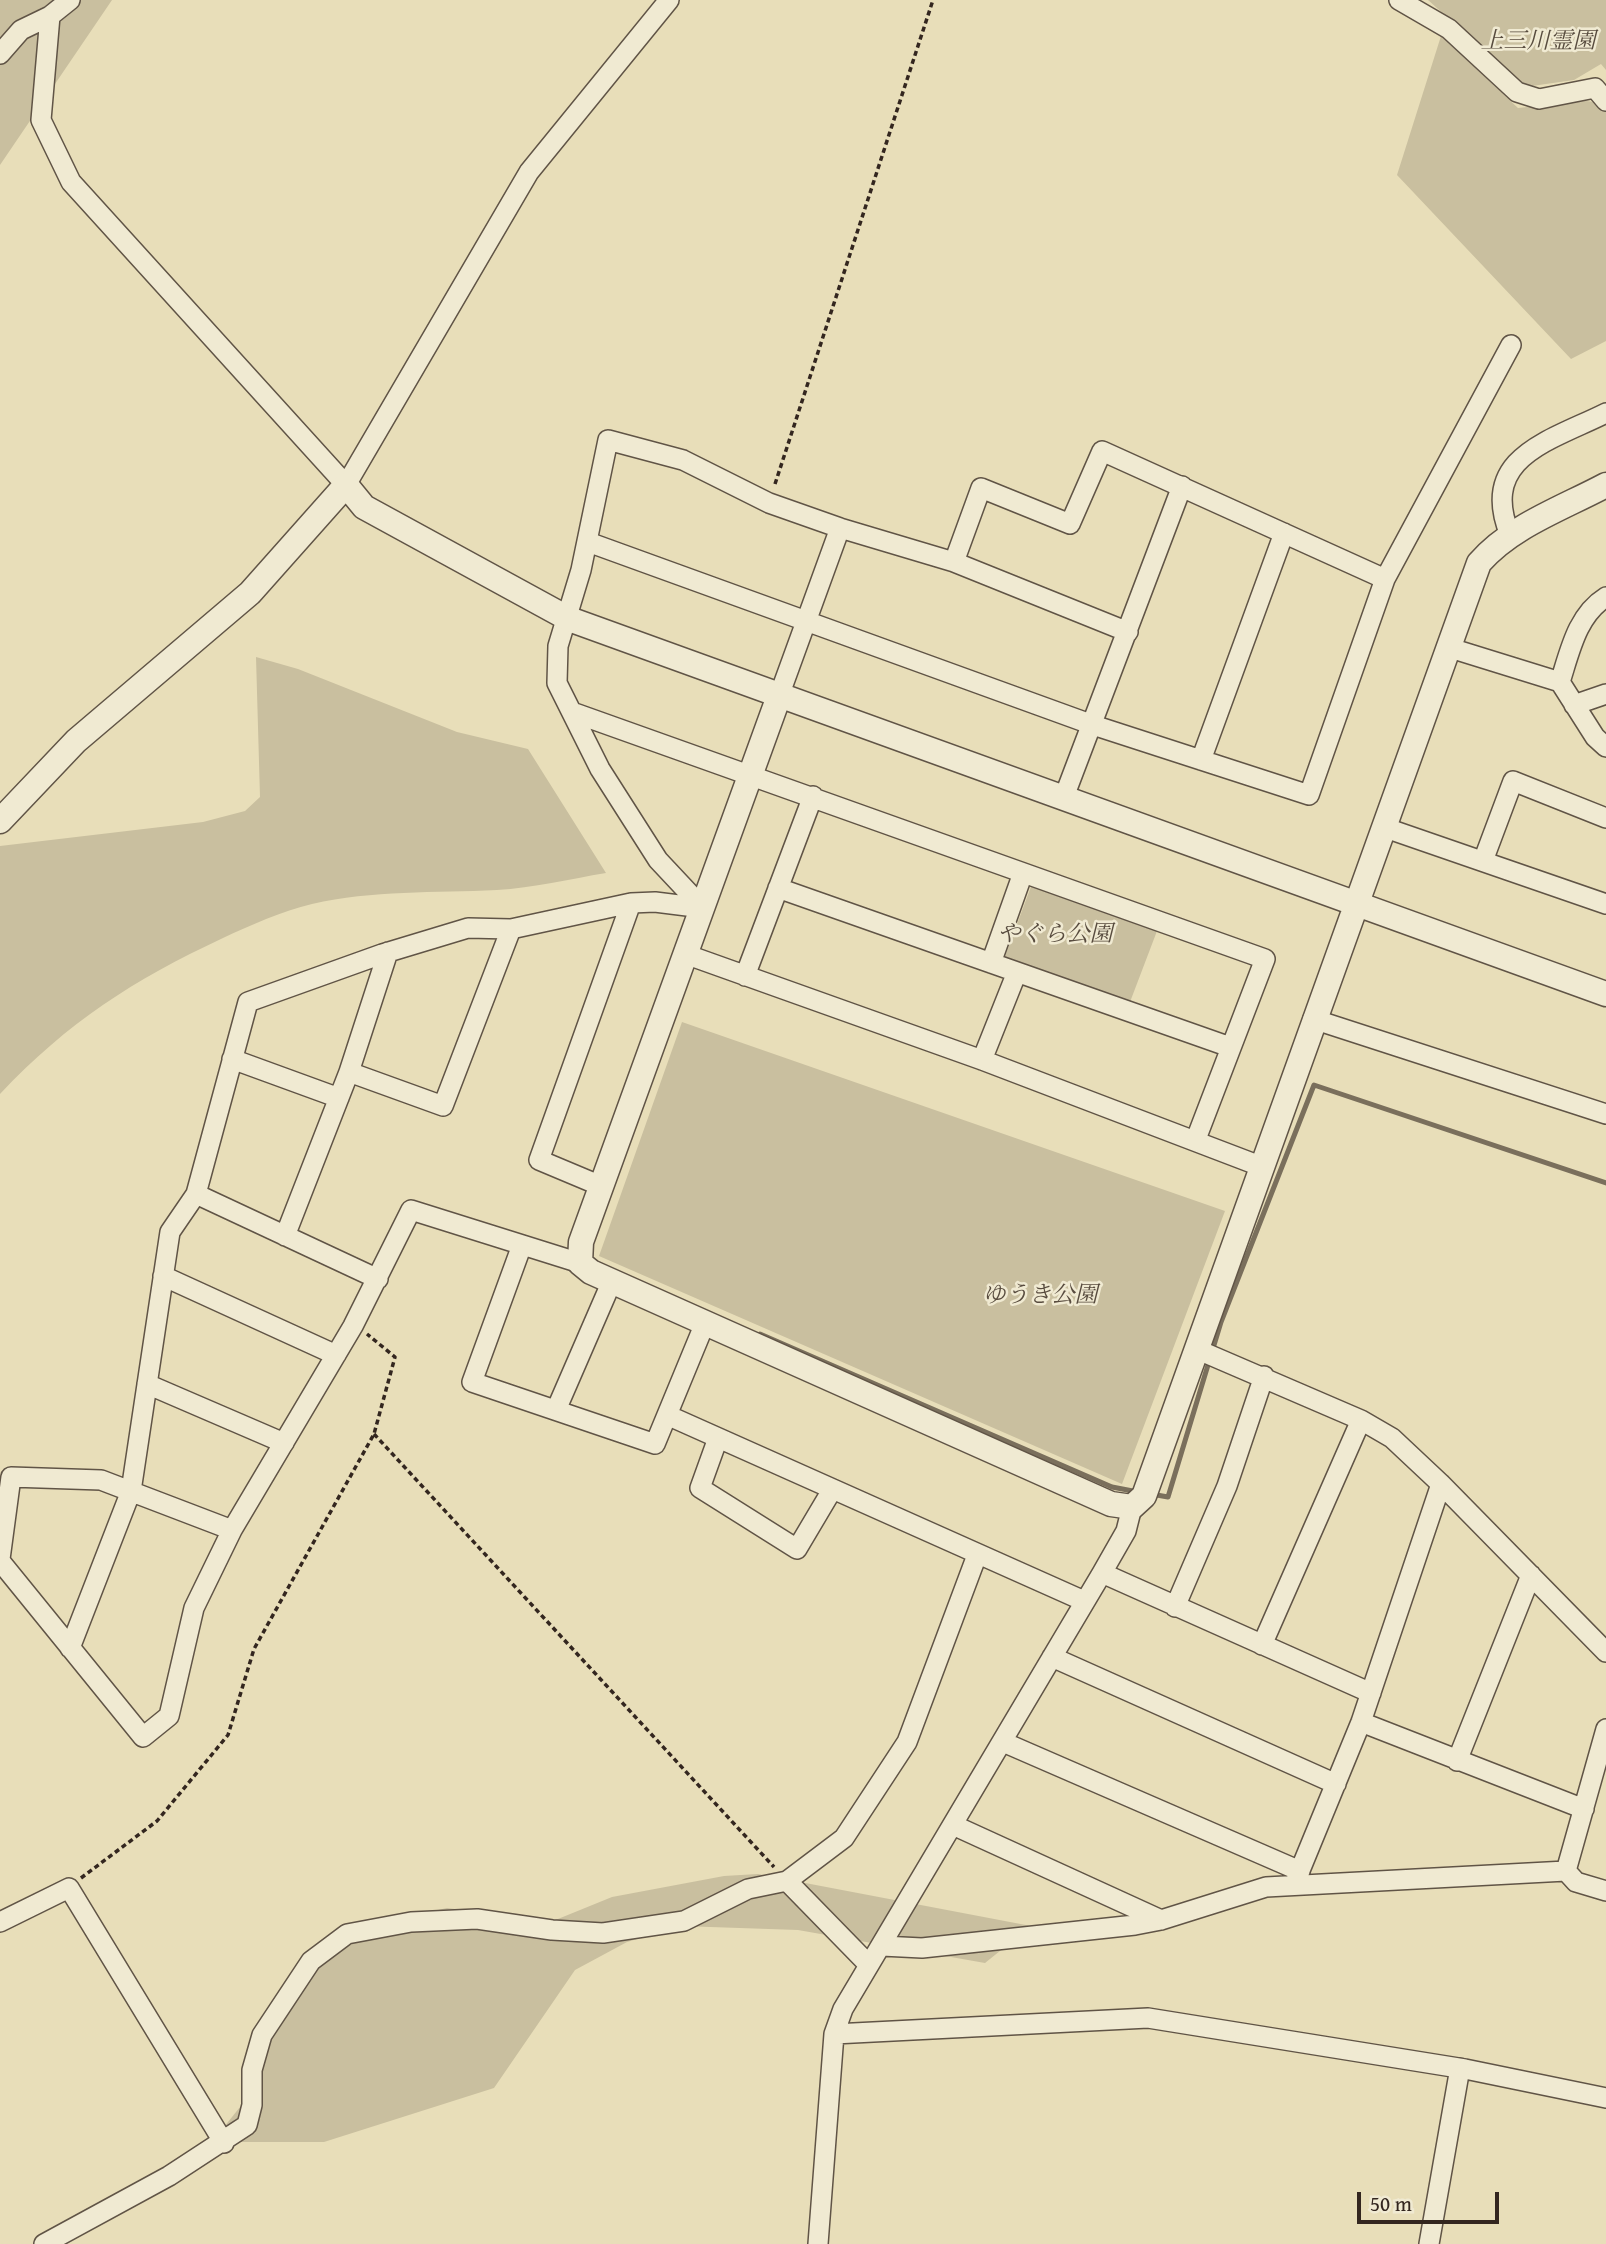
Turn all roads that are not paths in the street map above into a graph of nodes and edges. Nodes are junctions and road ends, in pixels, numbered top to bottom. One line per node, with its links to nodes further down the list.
1 (70, 0): 4 (street)
2 (669, 0): 9 (street)
3 (1399, 0): 6 (street)
4 (50, 16): 5 (street); 9 (street)
5 (0, 54)
6 (1606, 101)
7 (1511, 345): 17 (street)
8 (1606, 413): 14 (street)
9 (346, 485): 19 (street); 35 (street)
10 (1606, 485): 14 (street)
11 (1182, 486): 13 (street); 16 (street); 21 (street)
12 (840, 528): 15 (street); 16 (street); 20 (street)
13 (1284, 533): 17 (street); 30 (street)
14 (1510, 535): 22 (street)
15 (588, 542): 19 (street); 20 (street)
16 (954, 562): 21 (street)
17 (1385, 579): 30 (street)
18 (1606, 597): 23 (street)
19 (569, 619): 25 (street); 27 (street)
20 (806, 620): 25 (street); 28 (street)
21 (1128, 632): 28 (street)
22 (1447, 647): 23 (street); 36 (street)
23 (1560, 682): 26 (street)
24 (1606, 694): 26 (street)
25 (779, 696): 31 (street); 33 (street)
26 (1574, 705): 29 (street)
27 (572, 712): 31 (street); 43 (street)
28 (1093, 725): 30 (street); 33 (street)
29 (1606, 747)
30 (1201, 760)
31 (752, 775): 32 (street); 43 (street)
32 (813, 796): 38 (street); 39 (street)
33 (1065, 797): 41 (street)
34 (1606, 818): 37 (street)
35 (0, 821)
36 (1383, 827): 37 (street); 41 (street)
37 (1483, 861): 42 (street)
38 (1023, 873): 47 (street); 52 (street)
39 (778, 888): 47 (street); 49 (street)
40 (631, 903): 43 (street); 44 (street); 60 (street)
41 (1355, 903): 50 (street); 51 (street)
42 (1606, 904)
43 (703, 908): 46 (street)
44 (511, 929): 45 (street); 55 (street)
45 (388, 952): 53 (street); 55 (street)
46 (685, 954): 49 (street); 60 (street)
47 (991, 963): 48 (street)
48 (1017, 972): 52 (street); 54 (street)
49 (745, 976): 54 (street)
50 (1606, 994)
51 (1313, 1019): 57 (street); 59 (street)
52 (1230, 1047): 58 (street)
53 (232, 1059): 56 (street); 61 (street)
54 (982, 1060): 58 (street)
55 (349, 1072): 56 (street)
56 (339, 1098): 62 (street)
57 (1606, 1114)
58 (1196, 1139): 59 (street)
59 (1261, 1166): 69 (street)
60 (601, 1186): 64 (street)
61 (196, 1194): 62 (street); 65 (street)
62 (285, 1236): 66 (street)
63 (522, 1245): 64 (street); 66 (street); 73 (street)
64 (580, 1263): 67 (street)
65 (163, 1276): 70 (street); 72 (street)
66 (378, 1279): 70 (street)
67 (612, 1281): 68 (street); 73 (street)
68 (705, 1323): 74 (street); 81 (street)
69 (1196, 1349): 71 (street); 81 (street)
70 (336, 1355): 77 (street)
71 (1264, 1376): 75 (street); 88 (street)
72 (147, 1384): 77 (street); 79 (street)
73 (556, 1410): 74 (street)
74 (667, 1415): 76 (street)
75 (1361, 1420): 78 (street); 89 (street)
76 (718, 1438): 80 (street); 80 (street)
77 (284, 1443): 82 (street)
78 (1441, 1484): 86 (street); 93 (street)
79 (131, 1490): 82 (street); 84 (street); 90 (street)
80 (832, 1490): 83 (street)
81 (1132, 1507): 85 (street)
82 (232, 1530): 90 (street)
83 (977, 1555): 87 (street); 103 (street)
84 (0, 1560): 90 (street)
85 (1102, 1573): 87 (street); 88 (street)
86 (1531, 1575): 91 (street); 97 (street)
87 (1084, 1601): 92 (street)
88 (1175, 1607): 89 (street)
89 (1262, 1644): 93 (street)
90 (70, 1648)
91 (1606, 1653)
92 (1052, 1657): 96 (street); 98 (street)
93 (1371, 1693): 94 (street)
94 (1361, 1722): 97 (street); 98 (street)
95 (1606, 1729): 99 (street)
96 (1003, 1742): 100 (street); 102 (street)
97 (1457, 1761): 99 (street)
98 (1336, 1784): 102 (street)
99 (1584, 1809): 101 (street)
100 (953, 1825): 105 (street); 107 (street)
101 (1566, 1871): 102 (street); 104 (street)
102 (1297, 1878): 105 (street)
103 (787, 1881): 108 (street); 112 (street)
104 (1606, 1891)
105 (1161, 1920): 107 (street)
106 (0, 1922): 112 (street)
107 (882, 1946): 108 (street)
108 (869, 1965): 109 (street)
109 (834, 2034): 110 (street); 114 (street)
110 (1460, 2068): 111 (street); 115 (street)
111 (1606, 2098)
112 (224, 2143): 113 (street)
113 (44, 2244)
114 (818, 2244)
115 (1429, 2244)

